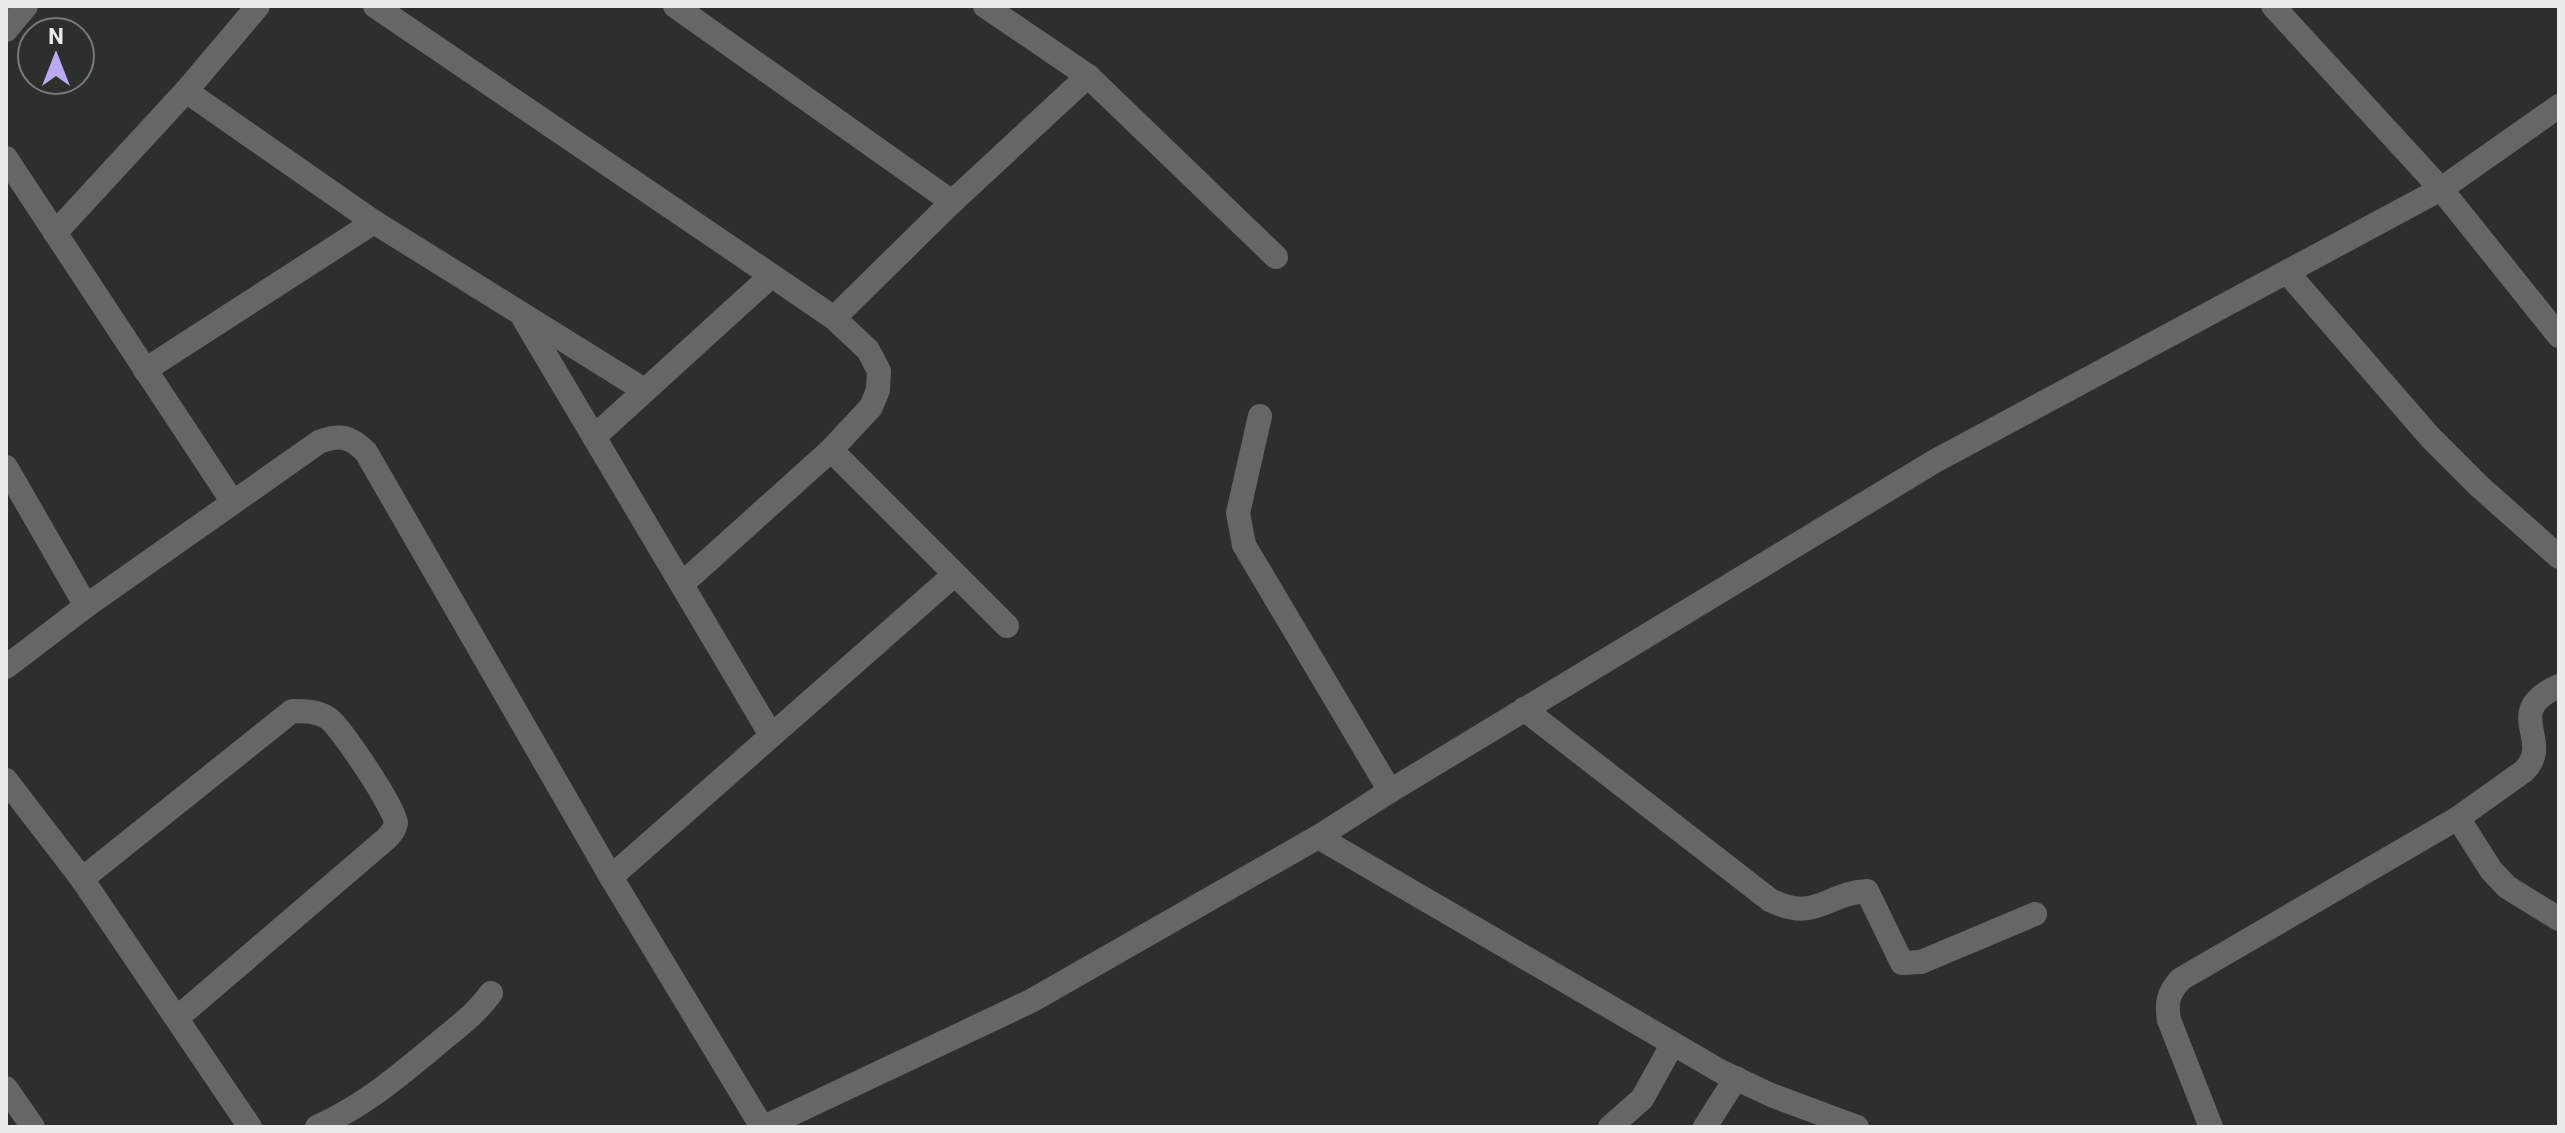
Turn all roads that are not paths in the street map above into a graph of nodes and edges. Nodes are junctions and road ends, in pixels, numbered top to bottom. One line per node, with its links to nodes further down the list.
1 (26, 6): 7 (street)
2 (258, 6): 9 (street)
3 (375, 6): 18 (street)
4 (675, 6): 13 (street)
5 (985, 6): 8 (street)
6 (2273, 6): 12 (street)
7 (6, 30)
8 (1088, 76): 13 (street); 16 (street)
9 (186, 91): 14 (street); 15 (street)
10 (2559, 106): 12 (street)
11 (6, 158): 15 (street)
12 (2441, 189): 17 (street); 21 (street)
13 (952, 202): 20 (street)
14 (374, 222): 19 (street); 22 (street)
15 (55, 233): 22 (street)
16 (1276, 257)
17 (2287, 272): 29 (street); 36 (street)
18 (771, 276): 20 (street); 23 (street)
19 (521, 313): 23 (street); 25 (street)
20 (834, 318): 26 (street)
21 (2559, 336)
22 (145, 370): 28 (street)
23 (644, 390): 25 (street)
24 (1260, 416): 39 (street)
25 (594, 437): 31 (street)
26 (831, 450): 30 (street); 31 (street)
27 (6, 467): 32 (street)
28 (232, 501): 32 (street); 42 (street)
29 (2559, 557)
30 (954, 575): 33 (street); 37 (street)
31 (682, 584): 37 (street)
32 (86, 606): 34 (street)
33 (1007, 626)
34 (6, 667)
35 (2559, 686): 40 (street)
36 (1524, 709): 39 (street); 44 (street)
37 (771, 735): 42 (street)
38 (6, 780): 43 (street)
39 (1390, 791): 41 (street)
40 (2458, 818): 45 (street); 58 (street)
41 (1318, 837): 48 (street); 54 (street)
42 (611, 877): 54 (street)
43 (82, 879): 47 (street); 47 (street)
44 (2035, 914)
45 (2559, 919)
46 (491, 993): 53 (street)
47 (177, 1018): 52 (street)
48 (1672, 1045): 49 (street); 55 (street)
49 (1736, 1078): 56 (street); 57 (street)
50 (6, 1088): 51 (street)
51 (33, 1127)
52 (250, 1127)
53 (317, 1127)
54 (763, 1127)
55 (1610, 1127)
56 (1705, 1127)
57 (1857, 1127)
58 (2211, 1127)

